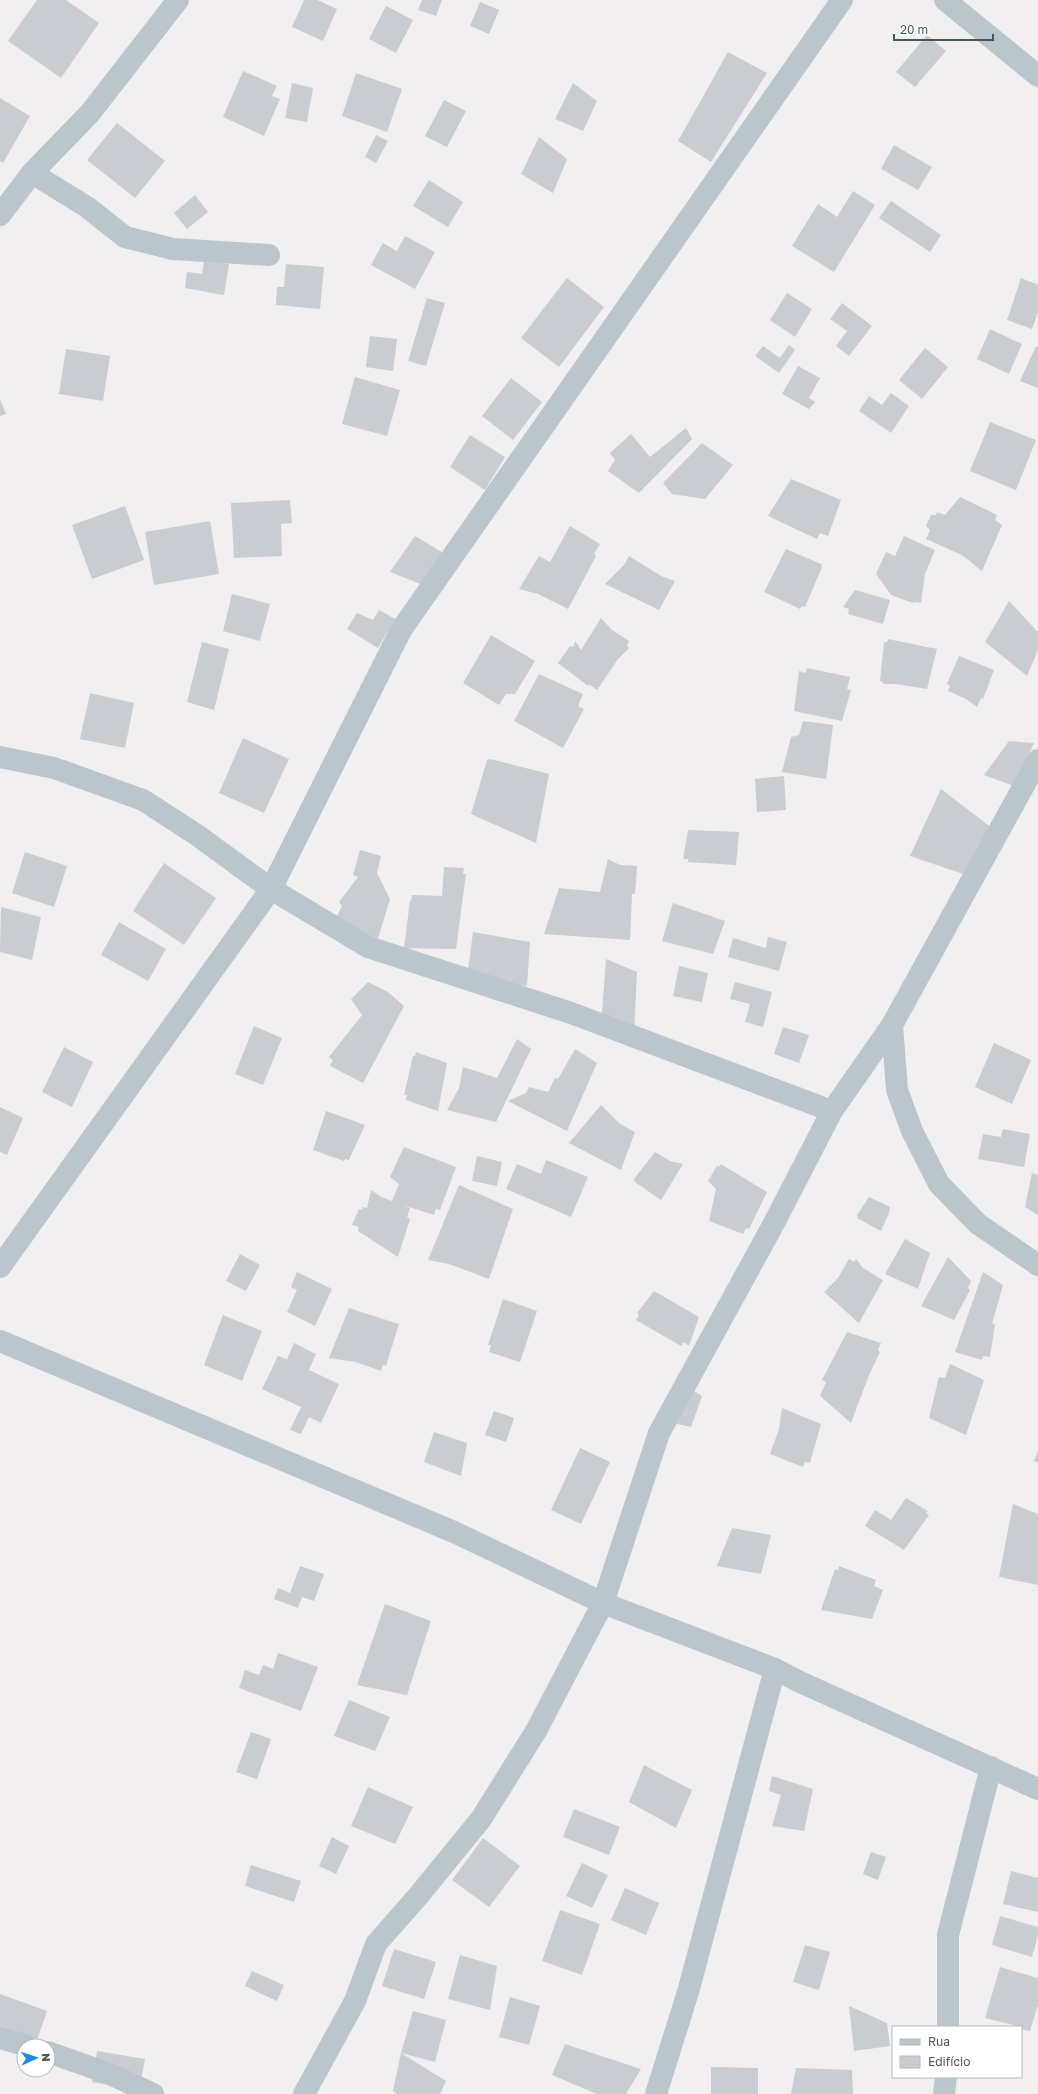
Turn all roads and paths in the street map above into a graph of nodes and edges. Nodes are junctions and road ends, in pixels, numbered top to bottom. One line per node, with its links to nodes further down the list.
1 (842, 0): 10 (street)
2 (945, 0): 4 (street)
3 (172, 2): 5 (street)
4 (1038, 76)
5 (32, 172): 6 (street); 7 (street)
6 (0, 215)
7 (269, 255)
8 (0, 758): 10 (street)
9 (1038, 760): 11 (street)
10 (271, 889): 12 (street); 14 (street)
11 (892, 1025): 12 (street); 13 (street)
12 (832, 1110): 16 (street)
13 (1038, 1265)
14 (0, 1267)
15 (0, 1341): 16 (street)
16 (603, 1603): 17 (street); 26 (street)
17 (775, 1669): 18 (street); 27 (street)
18 (991, 1767): 19 (street); 20 (street)
19 (1038, 1789)
20 (948, 2026)
21 (0, 2038): 22 (street)
22 (16, 2043)
23 (56, 2055): 25 (street)
24 (946, 2078): 28 (street)
25 (153, 2094)
26 (304, 2094)
27 (656, 2094)
28 (944, 2094)

